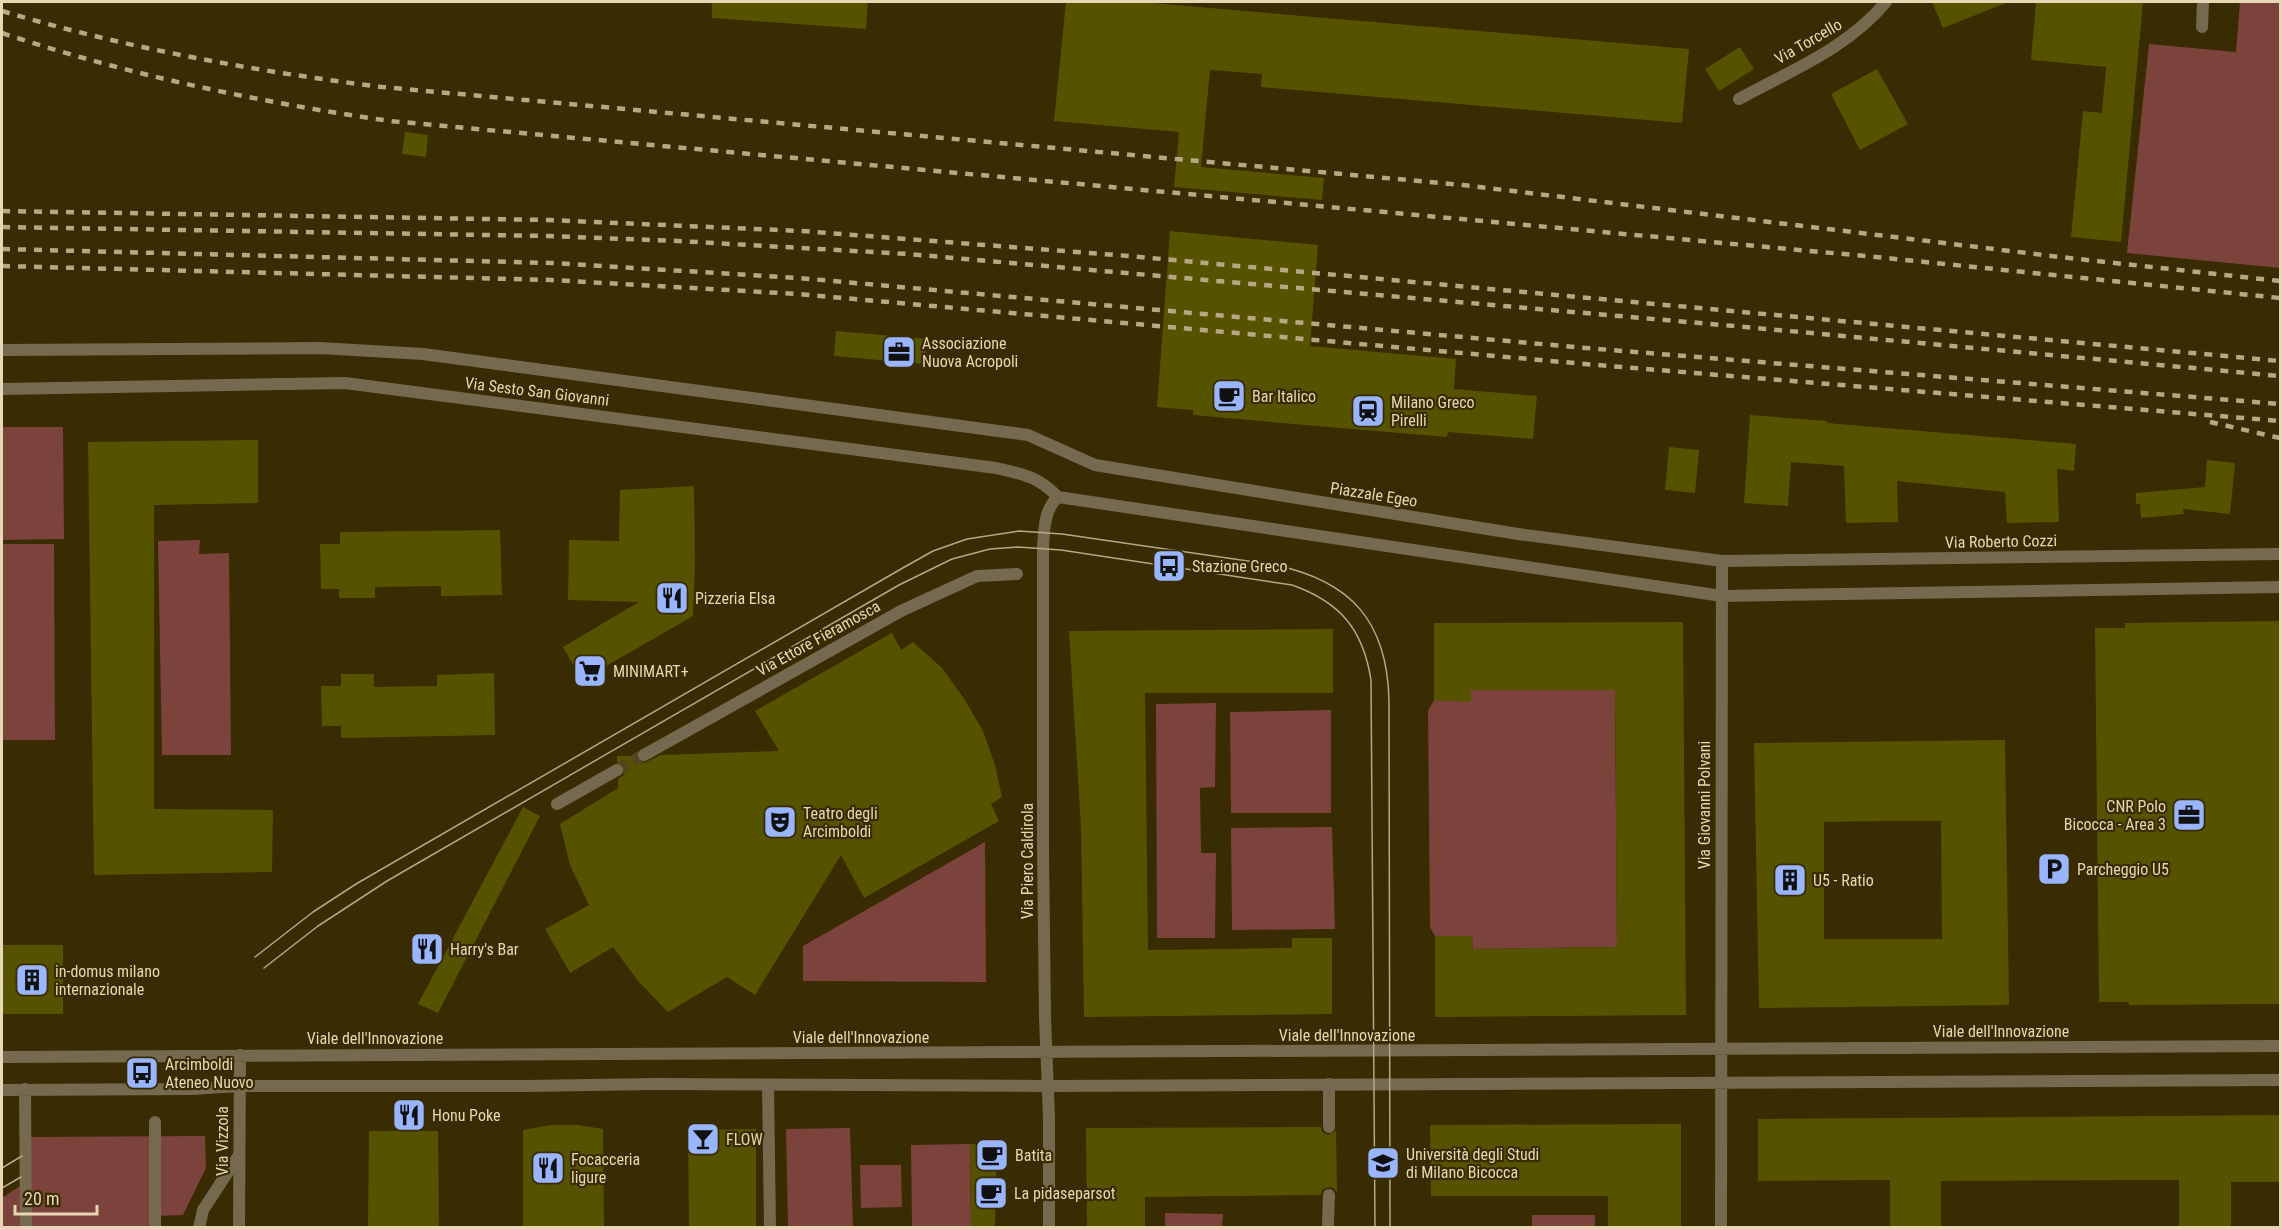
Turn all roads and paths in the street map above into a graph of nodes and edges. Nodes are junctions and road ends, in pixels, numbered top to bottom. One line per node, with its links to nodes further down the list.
1 (1886, 2): 4 (street, Via Torcello)
2 (2203, 2): 3 (street)
3 (2202, 27)
4 (1739, 99)
5 (2, 350): 7 (street, Via Sesto San Giovanni)
6 (2, 389): 8 (street, Via Sesto San Giovanni)
7 (1028, 435): 10 (street, Piazzale Egeo)
8 (1058, 497): 13 (street); 19 (street, Via Piero Caldirola)
9 (2280, 554): 10 (street, Via Roberto Cozzi)
10 (1722, 561): 13 (street, Via Giovanni Polvani)
11 (1017, 574): 14 (street, Via Ettore Fieramosca)
12 (2280, 587): 13 (street)
13 (1722, 596): 18 (street, Via Giovanni Polvani)
14 (644, 755)
15 (617, 770): 16 (street)
16 (557, 804)
17 (2280, 1046): 18 (street, Viale dell'Innovazione)
18 (1721, 1049): 19 (street, Viale dell'Innovazione); 24 (street)
19 (1046, 1053): 20 (street, Viale dell'Innovazione); 27 (street, Via Piero Caldirola)
20 (240, 1055): 21 (street, Viale dell'Innovazione); 26 (street, Via Vizzola)
21 (2, 1057)
22 (2280, 1080): 24 (street)
23 (1329, 1083): 24 (street); 27 (street); 31 (street)
24 (1721, 1083): 41 (street)
25 (768, 1085): 26 (street); 27 (street); 39 (street)
26 (239, 1086): 29 (street); 32 (street, Via Vizzola)
27 (1047, 1086): 40 (street, Via Piero Caldirola)
28 (2, 1089): 29 (street)
29 (25, 1089): 35 (street)
30 (155, 1122): 36 (street)
31 (1329, 1126)
32 (239, 1155): 37 (street); 38 (street, Via Vizzola)
33 (1329, 1195): 34 (street)
34 (1328, 1224)
35 (26, 1227)
36 (155, 1227)
37 (199, 1227)
38 (239, 1227)
39 (770, 1227)
40 (1049, 1227)
41 (1721, 1227)

